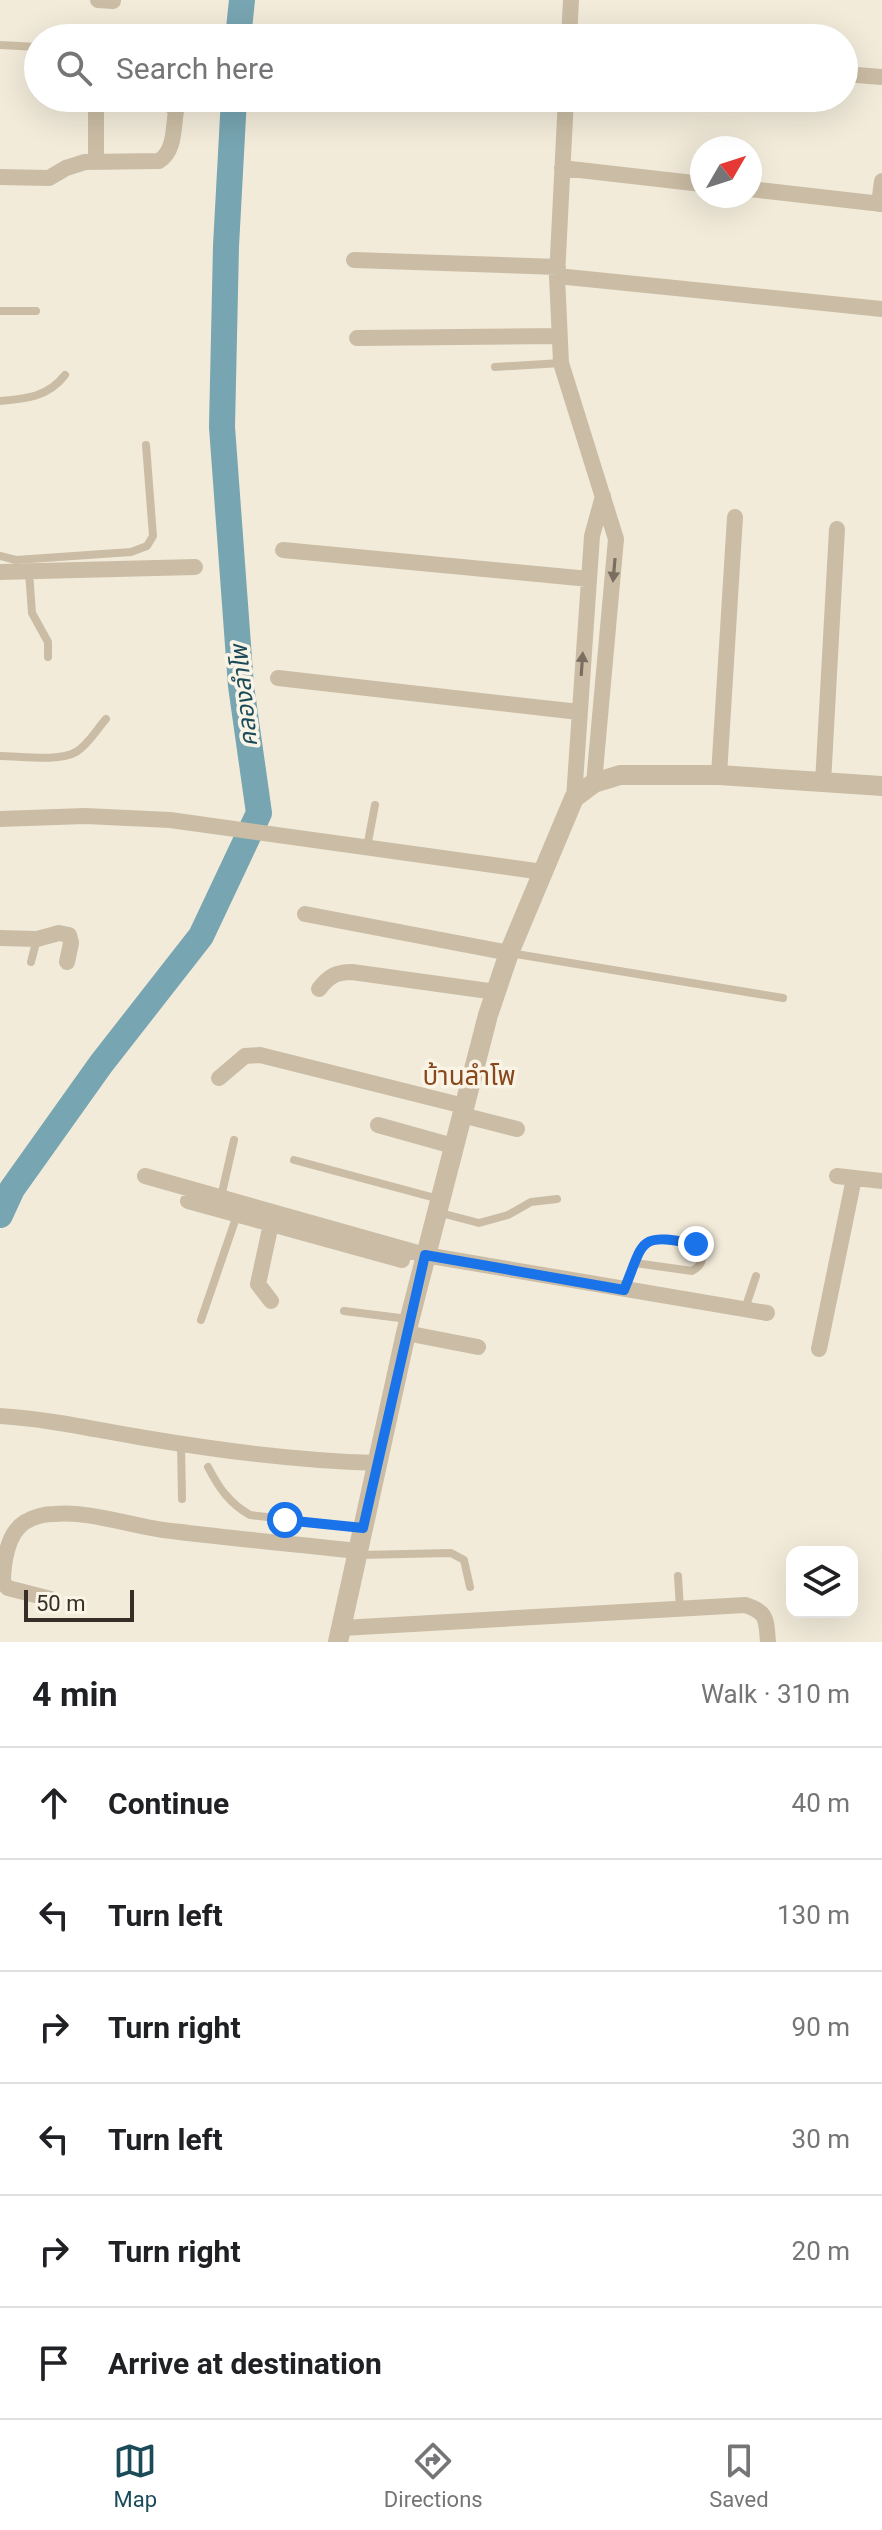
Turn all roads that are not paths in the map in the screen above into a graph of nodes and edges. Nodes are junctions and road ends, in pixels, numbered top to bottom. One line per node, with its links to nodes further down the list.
1 (98, 0): 3 (street)
2 (571, 0): 4 (street)
3 (113, 1)
4 (570, 24)
5 (0, 45): 6 (lane)
6 (24, 46)
7 (858, 75): 8 (street)
8 (882, 77)
9 (96, 112): 12 (street)
10 (176, 112): 12 (street)
11 (565, 112): 13 (street)
12 (96, 162): 14 (street)
13 (562, 168): 16 (street); 20 (street)
14 (0, 177)
15 (882, 181): 18 (street)
16 (690, 183)
17 (762, 190): 18 (street)
18 (881, 204)
19 (354, 260): 20 (street)
20 (557, 271): 21 (street); 24 (street)
21 (882, 309)
22 (0, 311): 23 (lane)
23 (36, 311)
24 (559, 336): 25 (street); 26 (street)
25 (357, 338)
26 (561, 363): 27 (lane); 31 (street)
27 (495, 367)
28 (65, 375): 29 (lane)
29 (0, 401)
30 (146, 445): 35 (lane)
31 (603, 494): 39 (street); 46 (street, one-way to 46)
32 (735, 517): 45 (street)
33 (837, 529): 47 (street)
34 (283, 550): 39 (street)
35 (0, 556)
36 (195, 567): 38 (street)
37 (0, 572): 38 (street)
38 (29, 572): 40 (lane)
39 (589, 579): 42 (street, one-way to 39)
40 (48, 657)
41 (278, 678): 42 (street)
42 (579, 712): 49 (street)
43 (106, 719): 44 (lane)
44 (0, 756)
45 (719, 775): 46 (street); 47 (street)
46 (594, 783): 49 (street)
47 (823, 783): 48 (street)
48 (882, 786)
49 (574, 798): 53 (street)
50 (375, 805): 52 (lane)
51 (0, 819): 52 (street)
52 (367, 847): 53 (street)
53 (543, 872): 57 (street)
54 (305, 914): 57 (street)
55 (0, 938): 56 (street)
56 (37, 939): 58 (lane); 59 (street)
57 (509, 953): 61 (street); 62 (lane)
58 (31, 962)
59 (67, 962)
60 (319, 989): 61 (street)
61 (496, 992): 64 (street)
62 (783, 998)
63 (219, 1078): 64 (street)
64 (463, 1110): 66 (street); 68 (street)
65 (378, 1125): 68 (street)
66 (517, 1129)
67 (234, 1140): 72 (lane)
68 (453, 1146): 75 (street)
69 (294, 1160): 75 (lane)
70 (145, 1176): 72 (street)
71 (882, 1181): 89 (street)
72 (221, 1198): 78 (street)
73 (557, 1199): 75 (lane)
74 (188, 1201): 76 (street)
75 (438, 1205): 78 (street)
76 (237, 1214): 77 (street); 86 (lane)
77 (271, 1224): 78 (street); 82 (street)
78 (424, 1260): 81 (street); 87 (street)
79 (635, 1263): 79 (lane); 81 (lane)
80 (756, 1276): 83 (lane)
81 (624, 1290): 83 (street)
82 (271, 1301)
83 (745, 1309): 85 (street)
84 (344, 1311): 87 (lane)
85 (767, 1313)
86 (201, 1320)
87 (407, 1326): 88 (street); 92 (street)
88 (478, 1347)
89 (819, 1349)
90 (0, 1416): 91 (street)
91 (181, 1443): 92 (street); 94 (lane)
92 (377, 1463): 95 (street)
93 (208, 1467): 95 (lane)
94 (182, 1499)
95 (363, 1528): 96 (street)
96 (358, 1553): 98 (lane); 99 (street); 101 (street)
97 (678, 1576): 100 (lane)
98 (470, 1587)
99 (51, 1599)
100 (680, 1609): 101 (street); 102 (street)
101 (340, 1635)
102 (768, 1642)

